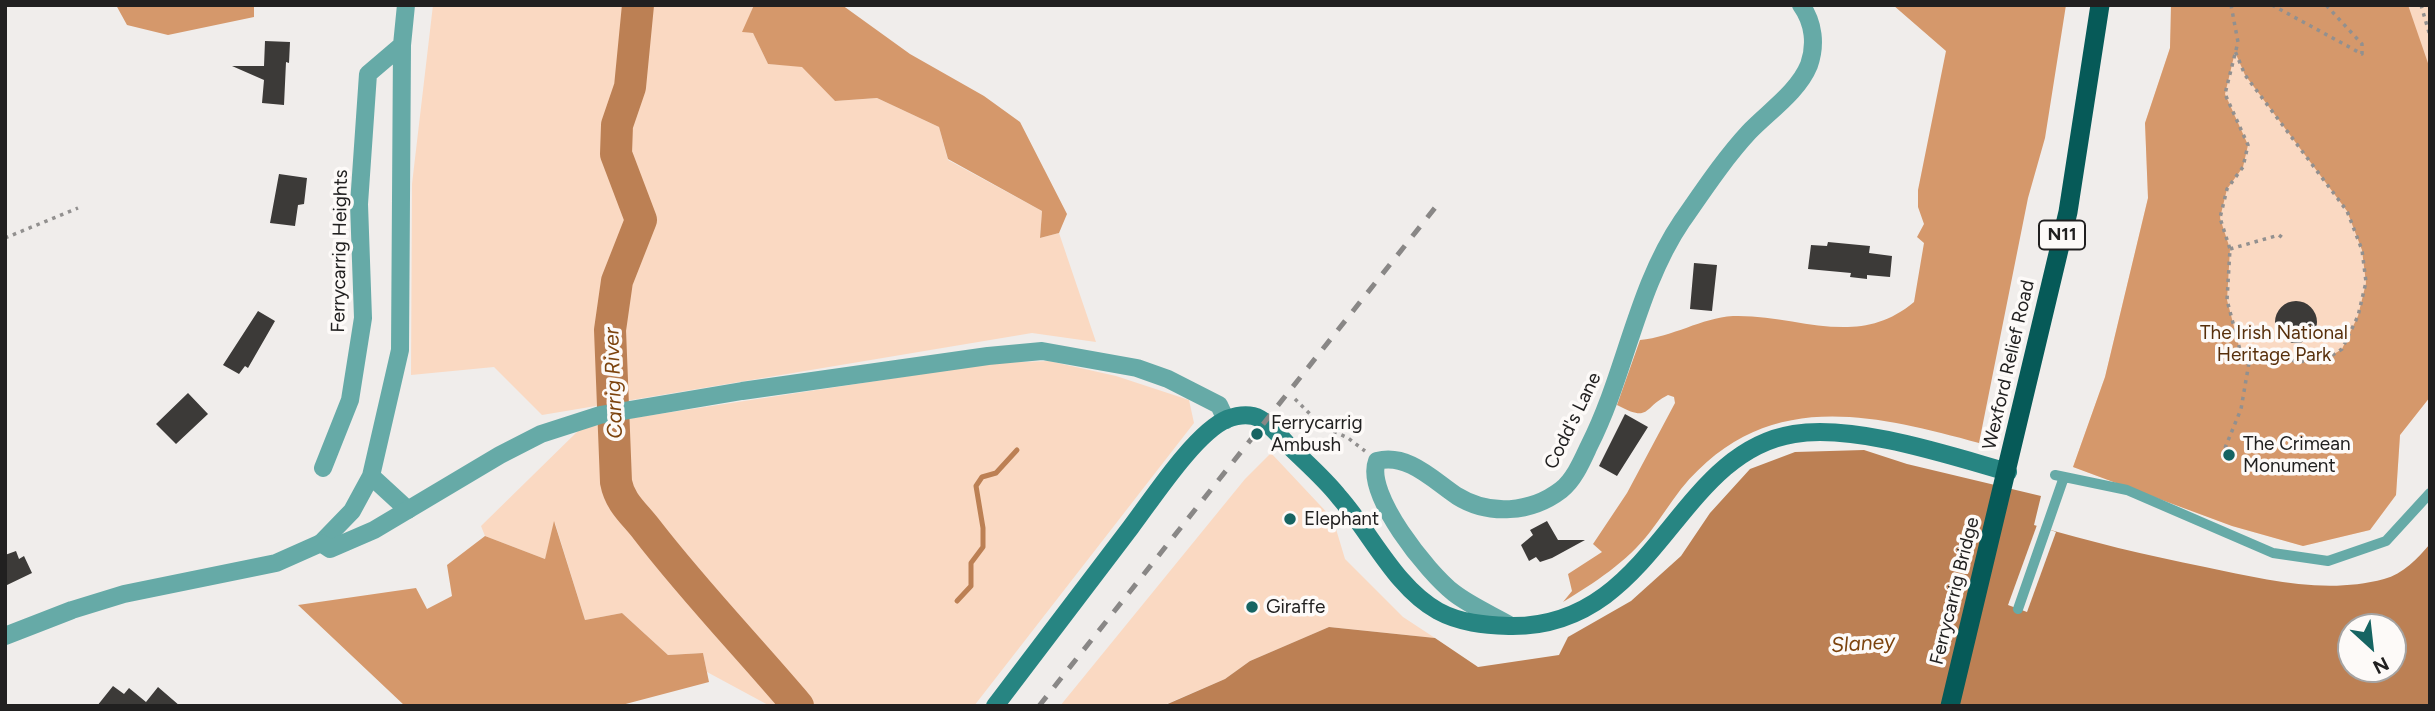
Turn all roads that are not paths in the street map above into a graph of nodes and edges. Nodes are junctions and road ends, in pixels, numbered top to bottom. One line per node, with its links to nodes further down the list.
1 (407, 5): 4 (street)
2 (1801, 5): 13 (street, Codd's Lane)
3 (2100, 5): 8 (highway, Wexford Relief Road / N11)
4 (402, 45): 6 (street, Ferrycarrig Heights); 7 (street)
5 (1226, 419): 10 (street); 13 (main road); 15 (main road)
6 (323, 468)
7 (371, 476): 10 (street); 11 (street)
8 (2006, 480): 13 (main road); 16 (highway, Ferrycarrig Bridge / N11)
9 (2430, 493): 12 (lane)
10 (408, 510): 11 (street)
11 (321, 543): 14 (street)
12 (2018, 609)
13 (1511, 626)
14 (5, 636)
15 (995, 706)
16 (1950, 706)

